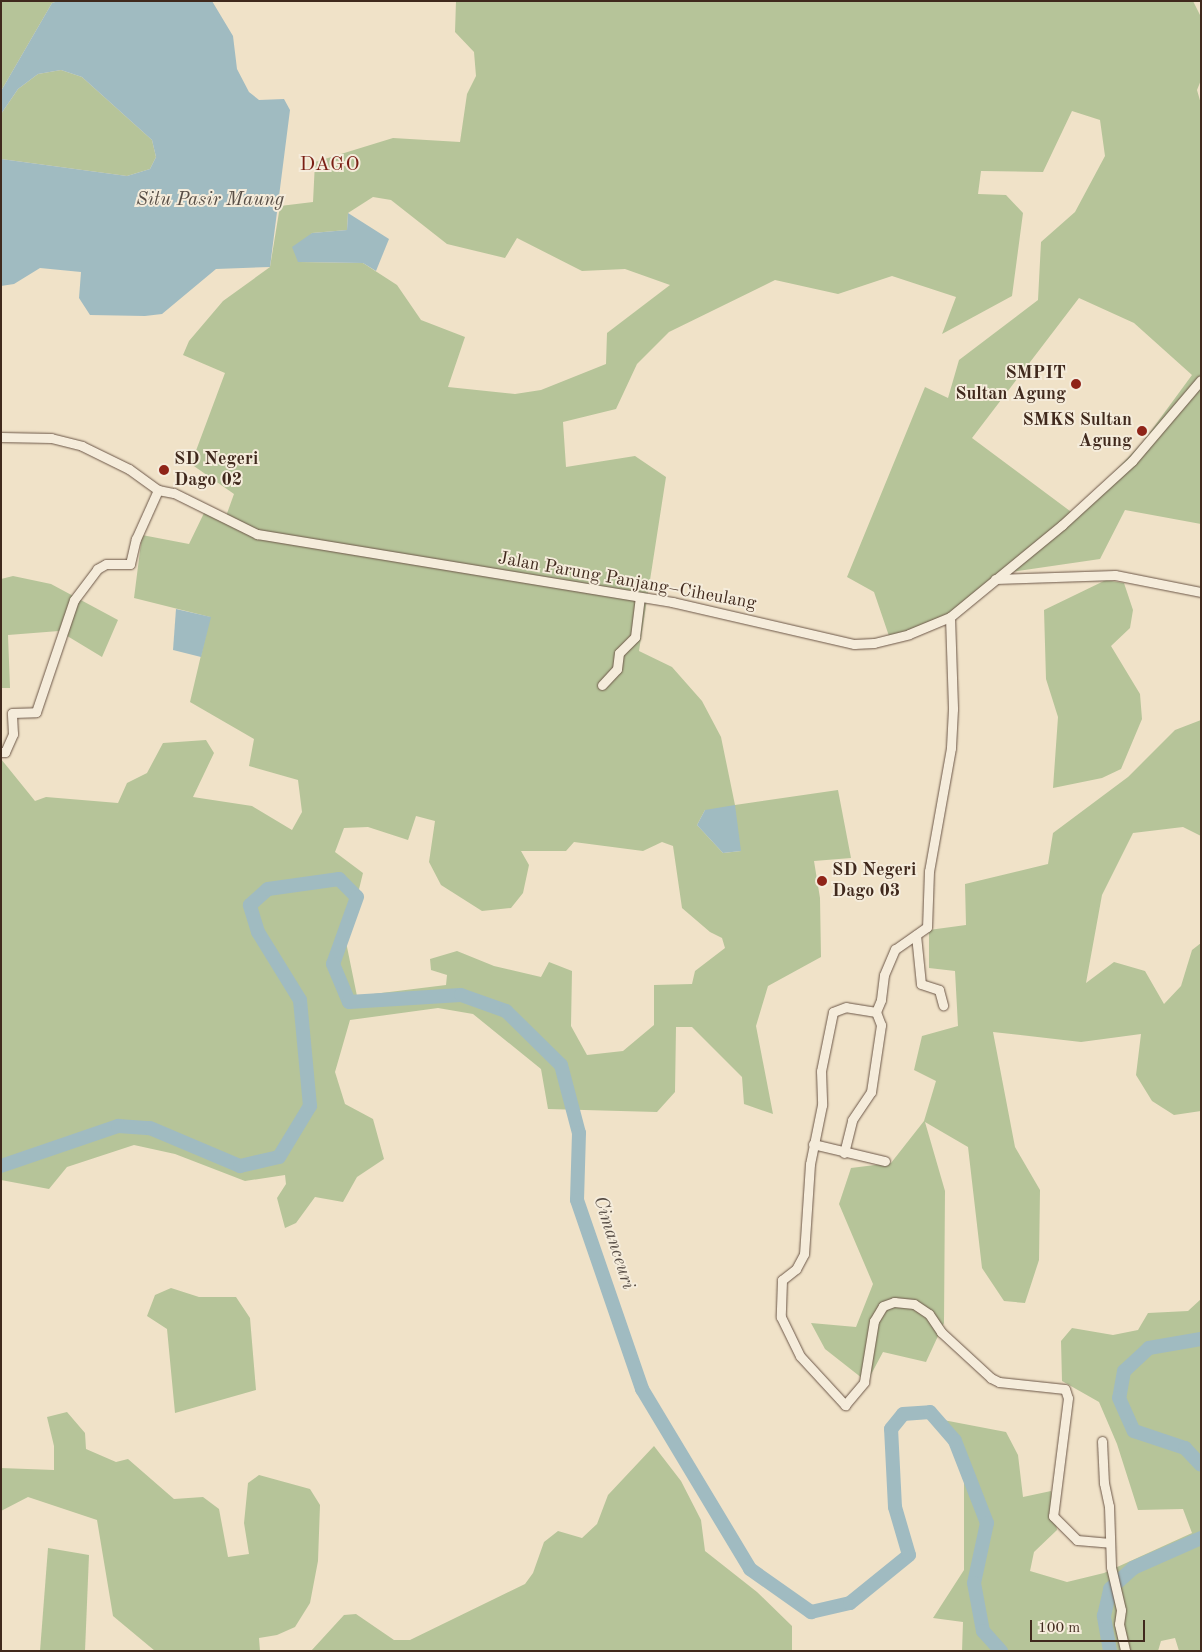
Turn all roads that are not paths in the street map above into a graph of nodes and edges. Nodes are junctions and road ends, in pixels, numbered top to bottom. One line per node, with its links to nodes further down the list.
1 (1201, 380): 4 (street, Jalan Parung Panjang–Ciheulang)
2 (1, 437): 3 (street, Jalan Parung Panjang–Ciheulang)
3 (158, 490): 6 (street, Jalan Parung Panjang–Ciheulang); 9 (street)
4 (995, 579): 5 (street); 7 (street, Jalan Parung Panjang–Ciheulang)
5 (1201, 592)
6 (640, 598): 7 (street, Jalan Parung Panjang–Ciheulang); 8 (street)
7 (950, 617): 10 (street)
8 (602, 685)
9 (1, 752)
10 (916, 935): 11 (street); 12 (street)
11 (943, 1006)
12 (876, 1012): 13 (street); 14 (street)
13 (813, 1144): 14 (street); 17 (street)
14 (844, 1153): 15 (street)
15 (885, 1161)
16 (1102, 1441): 17 (street)
17 (1110, 1543): 18 (street)
18 (1125, 1651)

